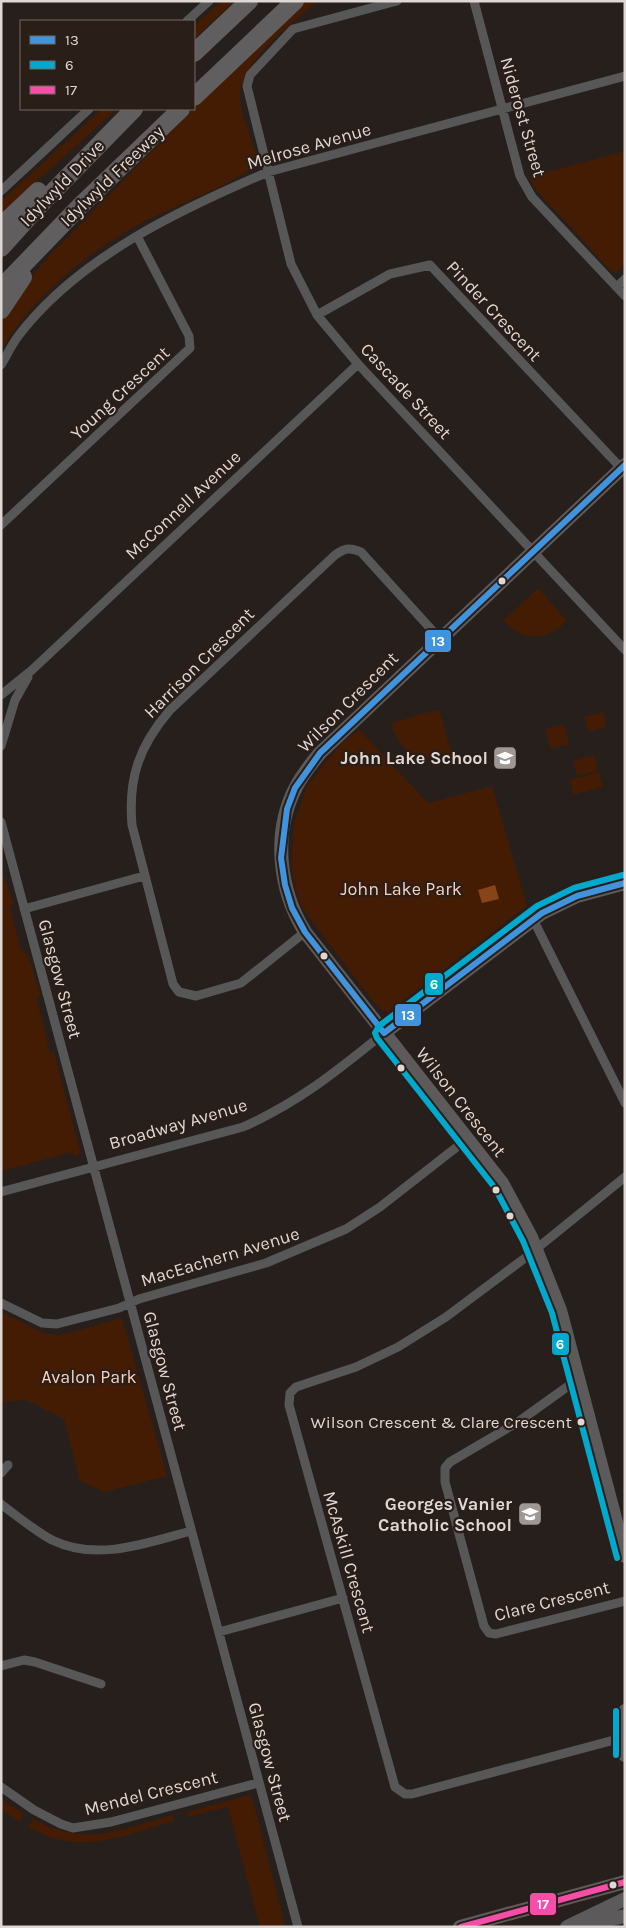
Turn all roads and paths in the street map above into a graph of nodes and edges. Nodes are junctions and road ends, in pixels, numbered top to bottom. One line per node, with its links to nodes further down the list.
1 (209, 1): 6 (street)
2 (249, 1): 7 (highway)
3 (295, 1): 9 (highway)
4 (397, 1): 14 (street, Cascade Street)
5 (474, 1): 10 (street, Niderost Street)
6 (188, 20)
7 (195, 52)
8 (625, 76): 10 (street, Melrose Avenue)
9 (195, 96)
10 (502, 109): 14 (street, Melrose Avenue); 21 (street, Niderost Street)
11 (88, 110): 15 (street)
12 (180, 110): 18 (highway, Idylwyld Freeway)
13 (129, 113): 16 (highway); 19 (highway, Idylwyld Drive)
14 (268, 172): 17 (street, Melrose Avenue); 25 (street, Cascade Street)
15 (1, 191)
16 (1, 226)
17 (137, 236): 27 (street, Melrose Avenue); 29 (street, Young Crescent)
18 (44, 244): 22 (highway, Idylwyld Drive); 24 (highway)
19 (1, 248)
20 (625, 279): 21 (street)
21 (617, 287): 23 (street, Niderost Street)
22 (1, 288)
23 (625, 296)
24 (1, 310)
25 (317, 315): 26 (street, Cascade Street); 28 (street, Pinder Crescent)
26 (358, 364): 30 (street, Cascade Street); 33 (street, McConnell Avenue)
27 (1, 365)
28 (623, 467): 30 (street, Wilson Crescent)
29 (1, 525)
30 (533, 552): 31 (street, Wilson Crescent); 32 (street, Cascade Street)
31 (440, 638): 37 (street, Harrison Crescent); 41 (street, Wilson Crescent)
32 (625, 650)
33 (32, 670): 34 (street, McConnell Avenue); 35 (street, McConnell Avenue)
34 (1, 695)
35 (1, 746)
36 (1, 822): 39 (street, Glasgow Street)
37 (144, 876): 39 (street); 41 (street, Harrison Crescent)
38 (625, 883): 40 (street, Broadway Avenue)
39 (24, 909): 45 (street, Glasgow Street)
40 (533, 919): 42 (street, Broadway Avenue); 43 (street)
41 (305, 932): 42 (street, Wilson Crescent)
42 (384, 1033): 44 (street, Wilson Crescent); 45 (street, Broadway Avenue)
43 (625, 1103)
44 (467, 1139): 48 (street, Wilson Crescent); 50 (street, MacEachern Avenue)
45 (93, 1167): 47 (street, Broadway Avenue); 50 (street, Glasgow Street)
46 (625, 1177): 48 (street)
47 (1, 1192)
48 (536, 1248): 51 (street, Wilson Crescent); 57 (street, McAskill Crescent)
49 (1, 1302): 50 (street, MacEachern Avenue)
50 (130, 1304): 55 (street, Glasgow Street)
51 (578, 1379): 56 (street, Wilson Crescent); 58 (street, Clare Crescent)
52 (8, 1465): 53 (street)
53 (1, 1473)
54 (1, 1504): 55 (street)
55 (191, 1531): 59 (street, Glasgow Street)
56 (625, 1556)
57 (343, 1598): 59 (street); 63 (street, McAskill Crescent)
58 (625, 1601)
59 (219, 1632): 65 (street, Glasgow Street)
60 (1, 1666): 61 (street)
61 (101, 1684)
62 (625, 1711): 63 (street)
63 (624, 1737): 64 (street)
64 (625, 1755)
65 (258, 1783): 66 (street, Mendel Crescent); 70 (street, Glasgow Street)
66 (1, 1787)
67 (625, 1882): 71 (street)
68 (625, 1899): 72 (street)
69 (625, 1916): 73 (street)
70 (298, 1927)
71 (460, 1927)
72 (567, 1927)
73 (573, 1927)

